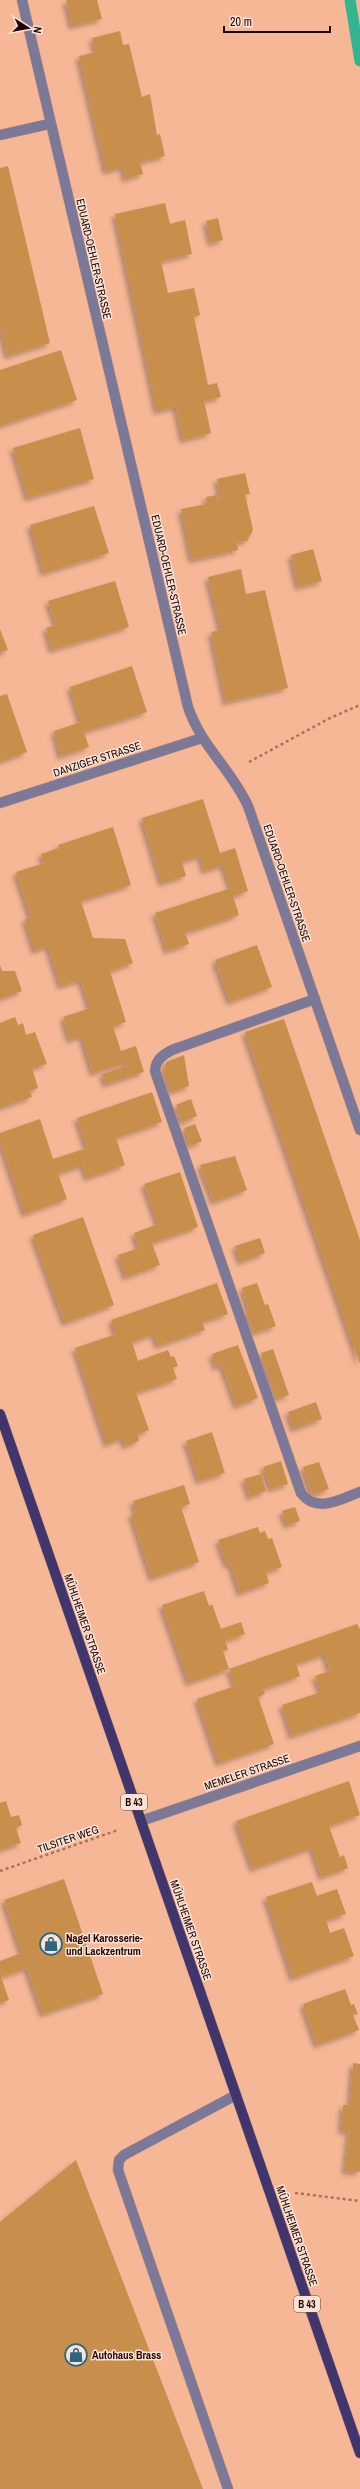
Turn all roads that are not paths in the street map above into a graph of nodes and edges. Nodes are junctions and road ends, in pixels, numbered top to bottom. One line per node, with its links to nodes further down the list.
1 (22, 0): 2 (street, EDUARD-OEHLER-STRASSE)
2 (49, 124): 3 (street); 4 (street, EDUARD-OEHLER-STRASSE)
3 (0, 135)
4 (202, 738): 5 (street, DANZIGER STRASSE); 6 (street, EDUARD-OEHLER-STRASSE)
5 (0, 803)
6 (315, 999): 7 (street, EDUARD-OEHLER-STRASSE); 9 (street)
7 (360, 1130)
8 (0, 1414): 11 (main road, MÜHLHEIMER STRASSE / B 43)
9 (360, 1492)
10 (360, 1746): 11 (street, MEMELER STRASSE)
11 (141, 1822): 12 (main road, MÜHLHEIMER STRASSE / B 43)
12 (236, 2095): 13 (main road, MÜHLHEIMER STRASSE / B 43); 14 (street)
13 (360, 2454)
14 (228, 2489)

